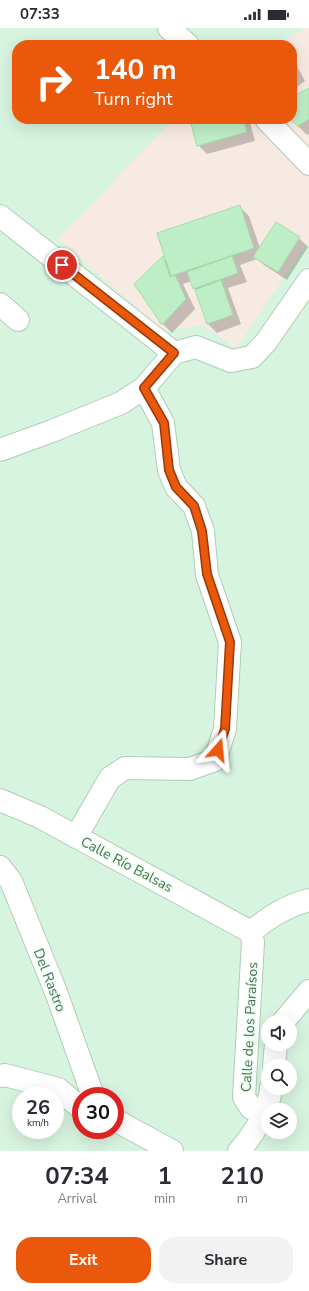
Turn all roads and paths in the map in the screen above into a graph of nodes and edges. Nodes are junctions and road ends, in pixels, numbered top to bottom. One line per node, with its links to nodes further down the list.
1 (169, 28): 2 (street)
2 (182, 40)
3 (271, 124): 4 (street)
4 (309, 164)
5 (0, 216): 9 (street)
6 (309, 280): 9 (street)
7 (0, 304): 8 (street)
8 (18, 320)
9 (174, 353): 10 (street)
10 (144, 388): 11 (street); 13 (street)
11 (0, 450)
12 (0, 800): 13 (street, Calle Río Balsas)
13 (76, 836): 16 (street, Calle Río Balsas)
14 (0, 867): 20 (street, Del Rastro)
15 (309, 900): 16 (street)
16 (251, 932): 22 (street, Calle de los Paraísos)
17 (309, 991): 18 (street)
18 (289, 1015)
19 (0, 1076): 21 (street)
20 (90, 1087)
21 (72, 1101)
22 (261, 1111)
23 (261, 1116): 26 (street)
24 (124, 1127): 25 (street)
25 (172, 1151)
26 (239, 1151)

